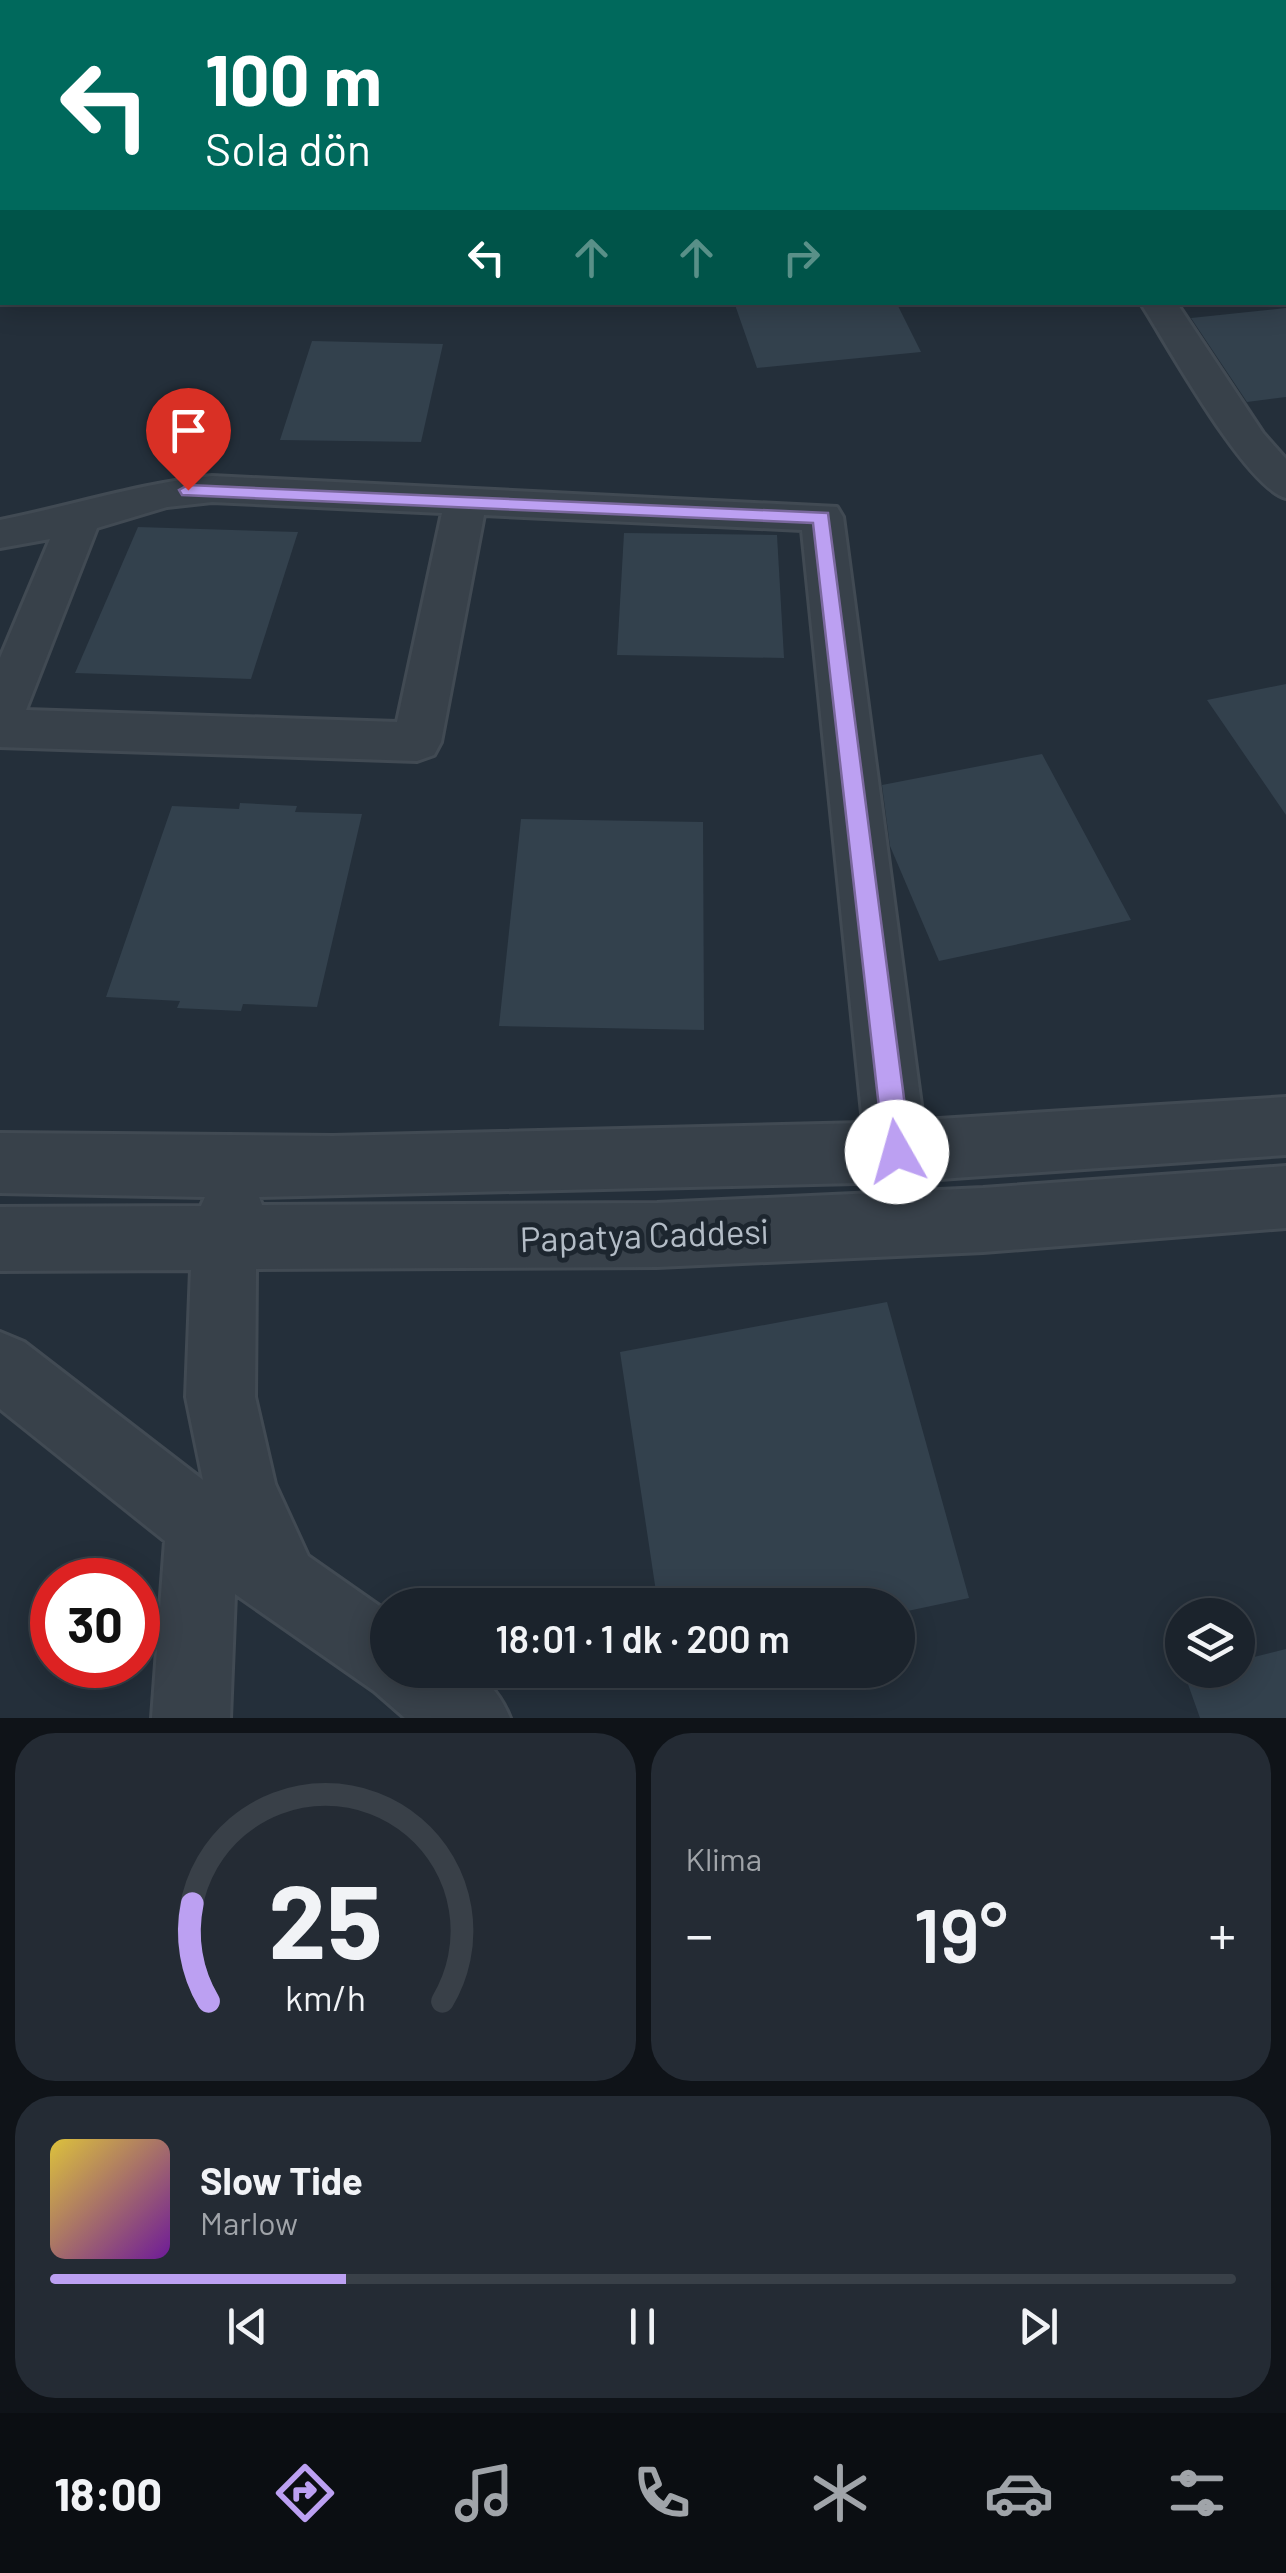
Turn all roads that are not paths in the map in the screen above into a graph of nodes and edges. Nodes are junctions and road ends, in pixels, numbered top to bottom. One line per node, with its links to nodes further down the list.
1 (1160, 305): 2 (street)
2 (1286, 485)
3 (466, 499): 4 (street); 7 (street); 9 (street)
4 (79, 520): 5 (street); 6 (street)
5 (0, 534)
6 (0, 716)
7 (0, 728)
8 (1286, 1126): 9 (street)
9 (897, 1152): 11 (street)
10 (0, 1163): 11 (street)
11 (238, 1167): 14 (street)
12 (1286, 1197): 14 (street, Papatya Caddesi)
13 (0, 1239): 14 (street, Papatya Caddesi)
14 (227, 1239): 17 (street)
15 (0, 1366): 16 (street)
16 (202, 1525): 17 (street); 20 (street)
17 (283, 1583): 18 (street)
18 (370, 1645)
19 (429, 1688): 21 (street)
20 (192, 1718)
21 (471, 1718)

